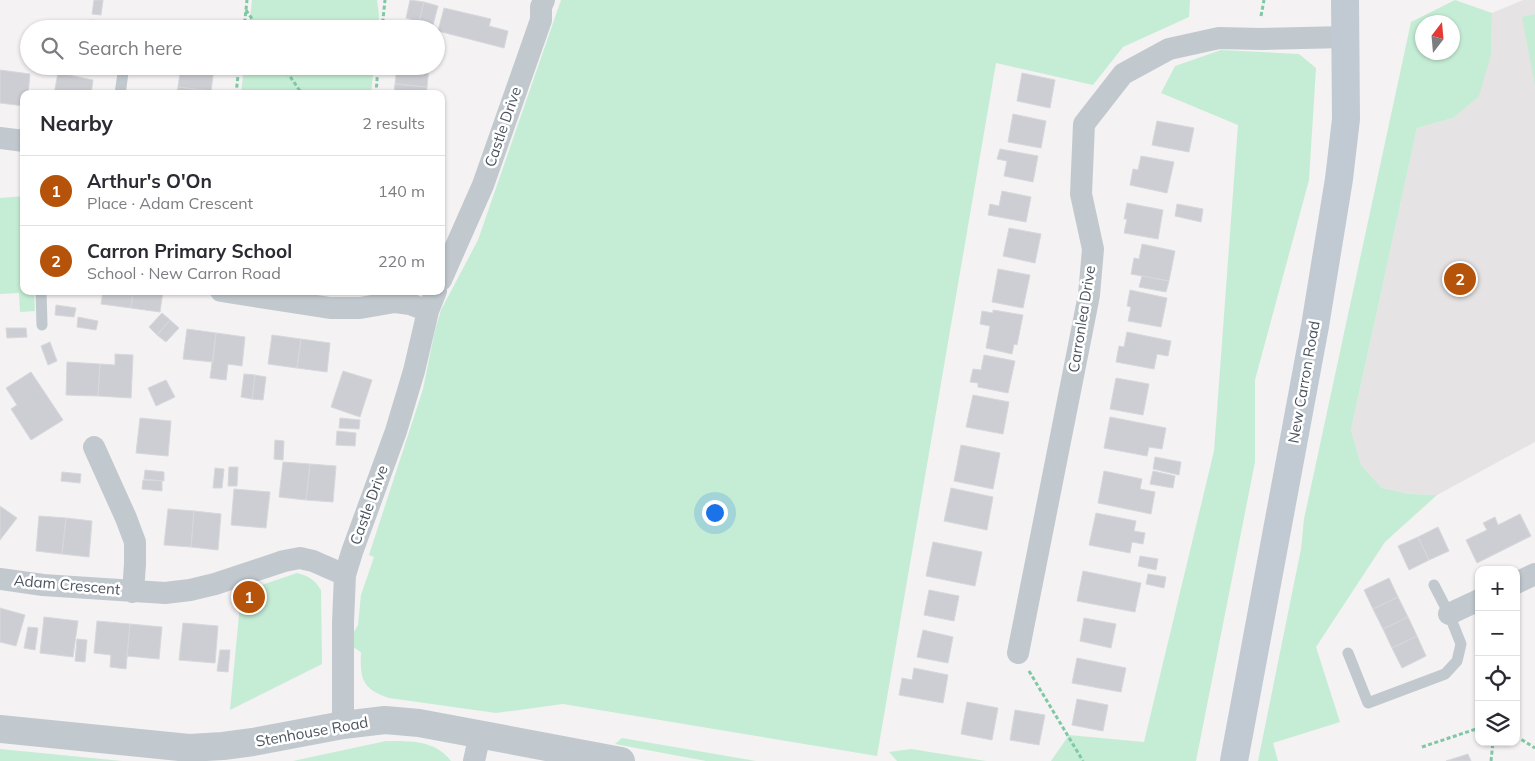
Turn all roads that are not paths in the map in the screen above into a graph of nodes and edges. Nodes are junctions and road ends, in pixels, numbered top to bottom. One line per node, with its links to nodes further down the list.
1 (1345, 0): 3 (main road, New Carron Road)
2 (540, 2): 8 (street, Castle Drive)
3 (1346, 36): 22 (street, Carronlea Drive); 29 (main road, New Carron Road)
4 (123, 75): 5 (lane)
5 (121, 90)
6 (0, 138): 7 (street)
7 (20, 140)
8 (445, 271)
9 (41, 295): 12 (lane)
10 (246, 295): 11 (street)
11 (432, 301): 15 (street, Castle Drive)
12 (42, 325)
13 (94, 447): 19 (street, Adam Crescent)
14 (1535, 574): 17 (street)
15 (345, 575): 19 (street, Adam Crescent); 24 (street, Castle Drive)
16 (0, 579): 19 (street, Adam Crescent)
17 (1520, 581)
18 (1434, 585): 21 (lane)
19 (133, 592)
20 (1475, 602): 21 (street)
21 (1449, 614): 23 (lane)
22 (1018, 652)
23 (1348, 653)
24 (343, 725): 25 (street, Stenhouse Road); 26 (street, Stenhouse Road)
25 (0, 730)
26 (480, 734): 27 (street); 28 (street, Stenhouse Road)
27 (474, 761)
28 (621, 761)
29 (1234, 761)

